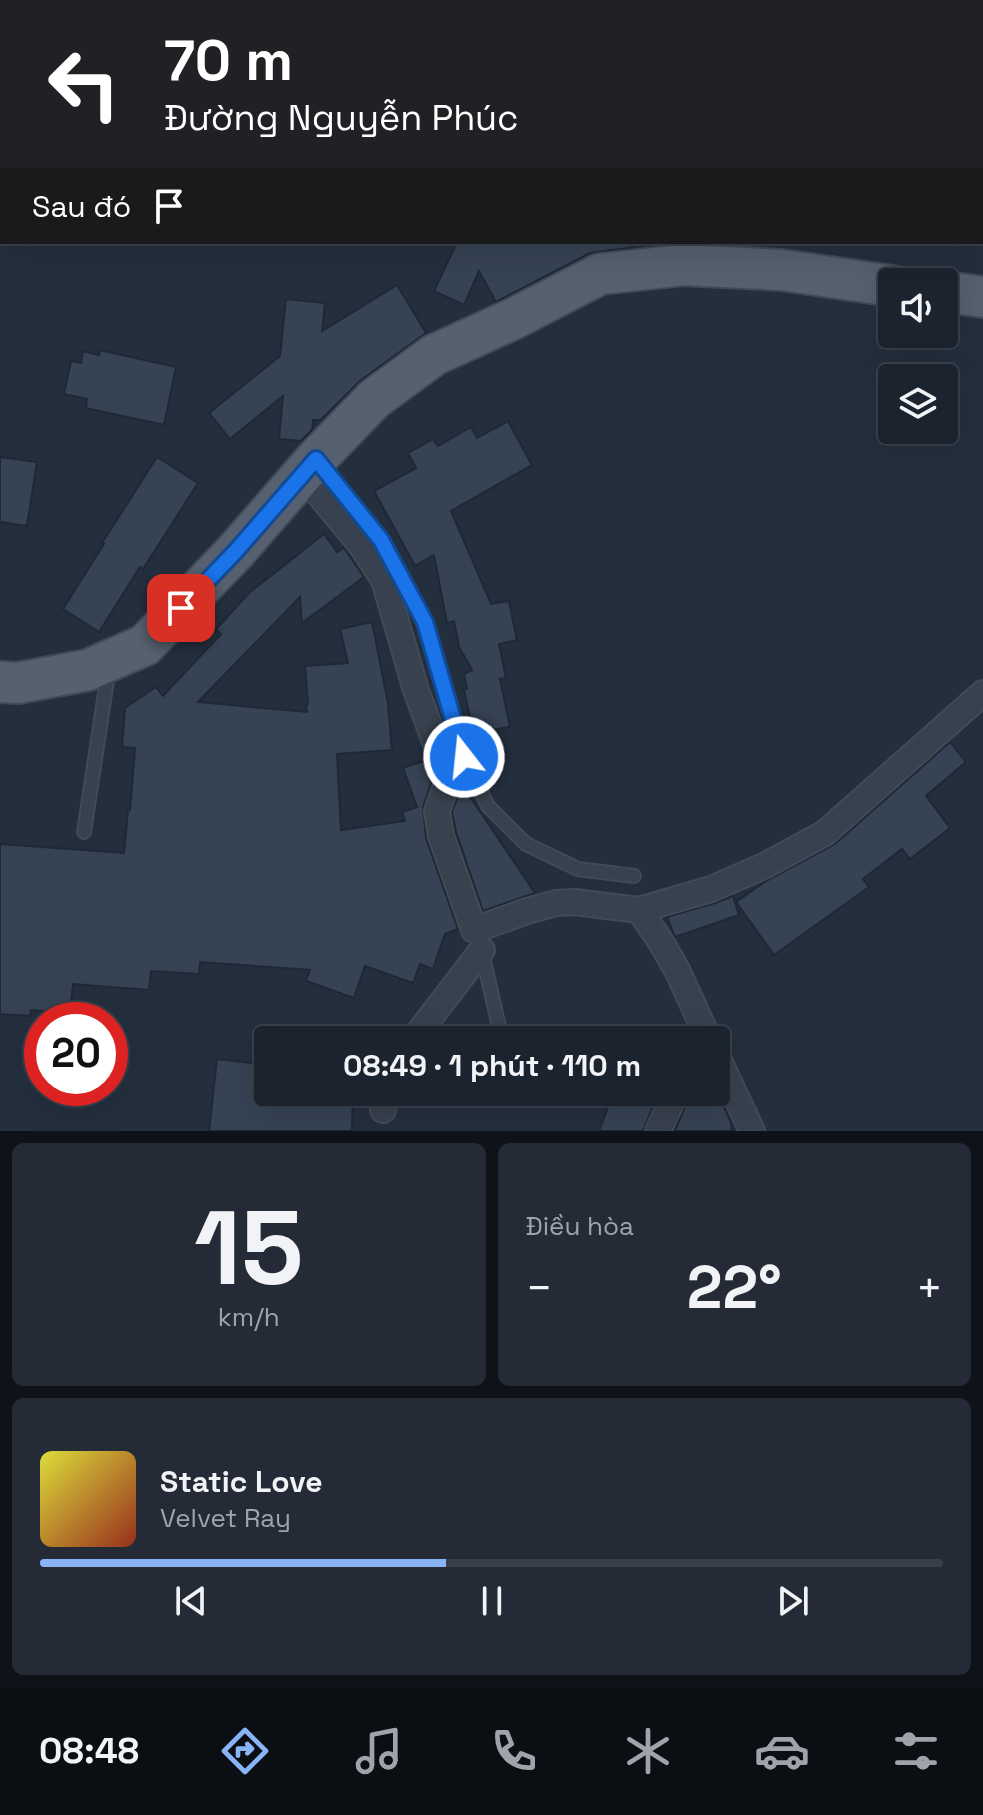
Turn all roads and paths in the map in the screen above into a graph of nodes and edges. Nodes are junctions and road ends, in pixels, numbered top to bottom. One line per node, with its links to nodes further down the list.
1 (878, 284): 4 (main road)
2 (958, 294): 3 (main road)
3 (983, 297)
4 (309, 466): 5 (main road); 9 (lane); 11 (street)
5 (110, 660): 6 (main road); 8 (lane)
6 (0, 682)
7 (983, 693): 10 (street)
8 (84, 832)
9 (634, 876)
10 (639, 910): 11 (street); 14 (street)
11 (478, 940): 12 (street); 13 (lane)
12 (422, 1026)
13 (499, 1026)
14 (700, 1026)
15 (730, 1084): 18 (street)
16 (670, 1106): 17 (street)
17 (658, 1131)
18 (752, 1131)

